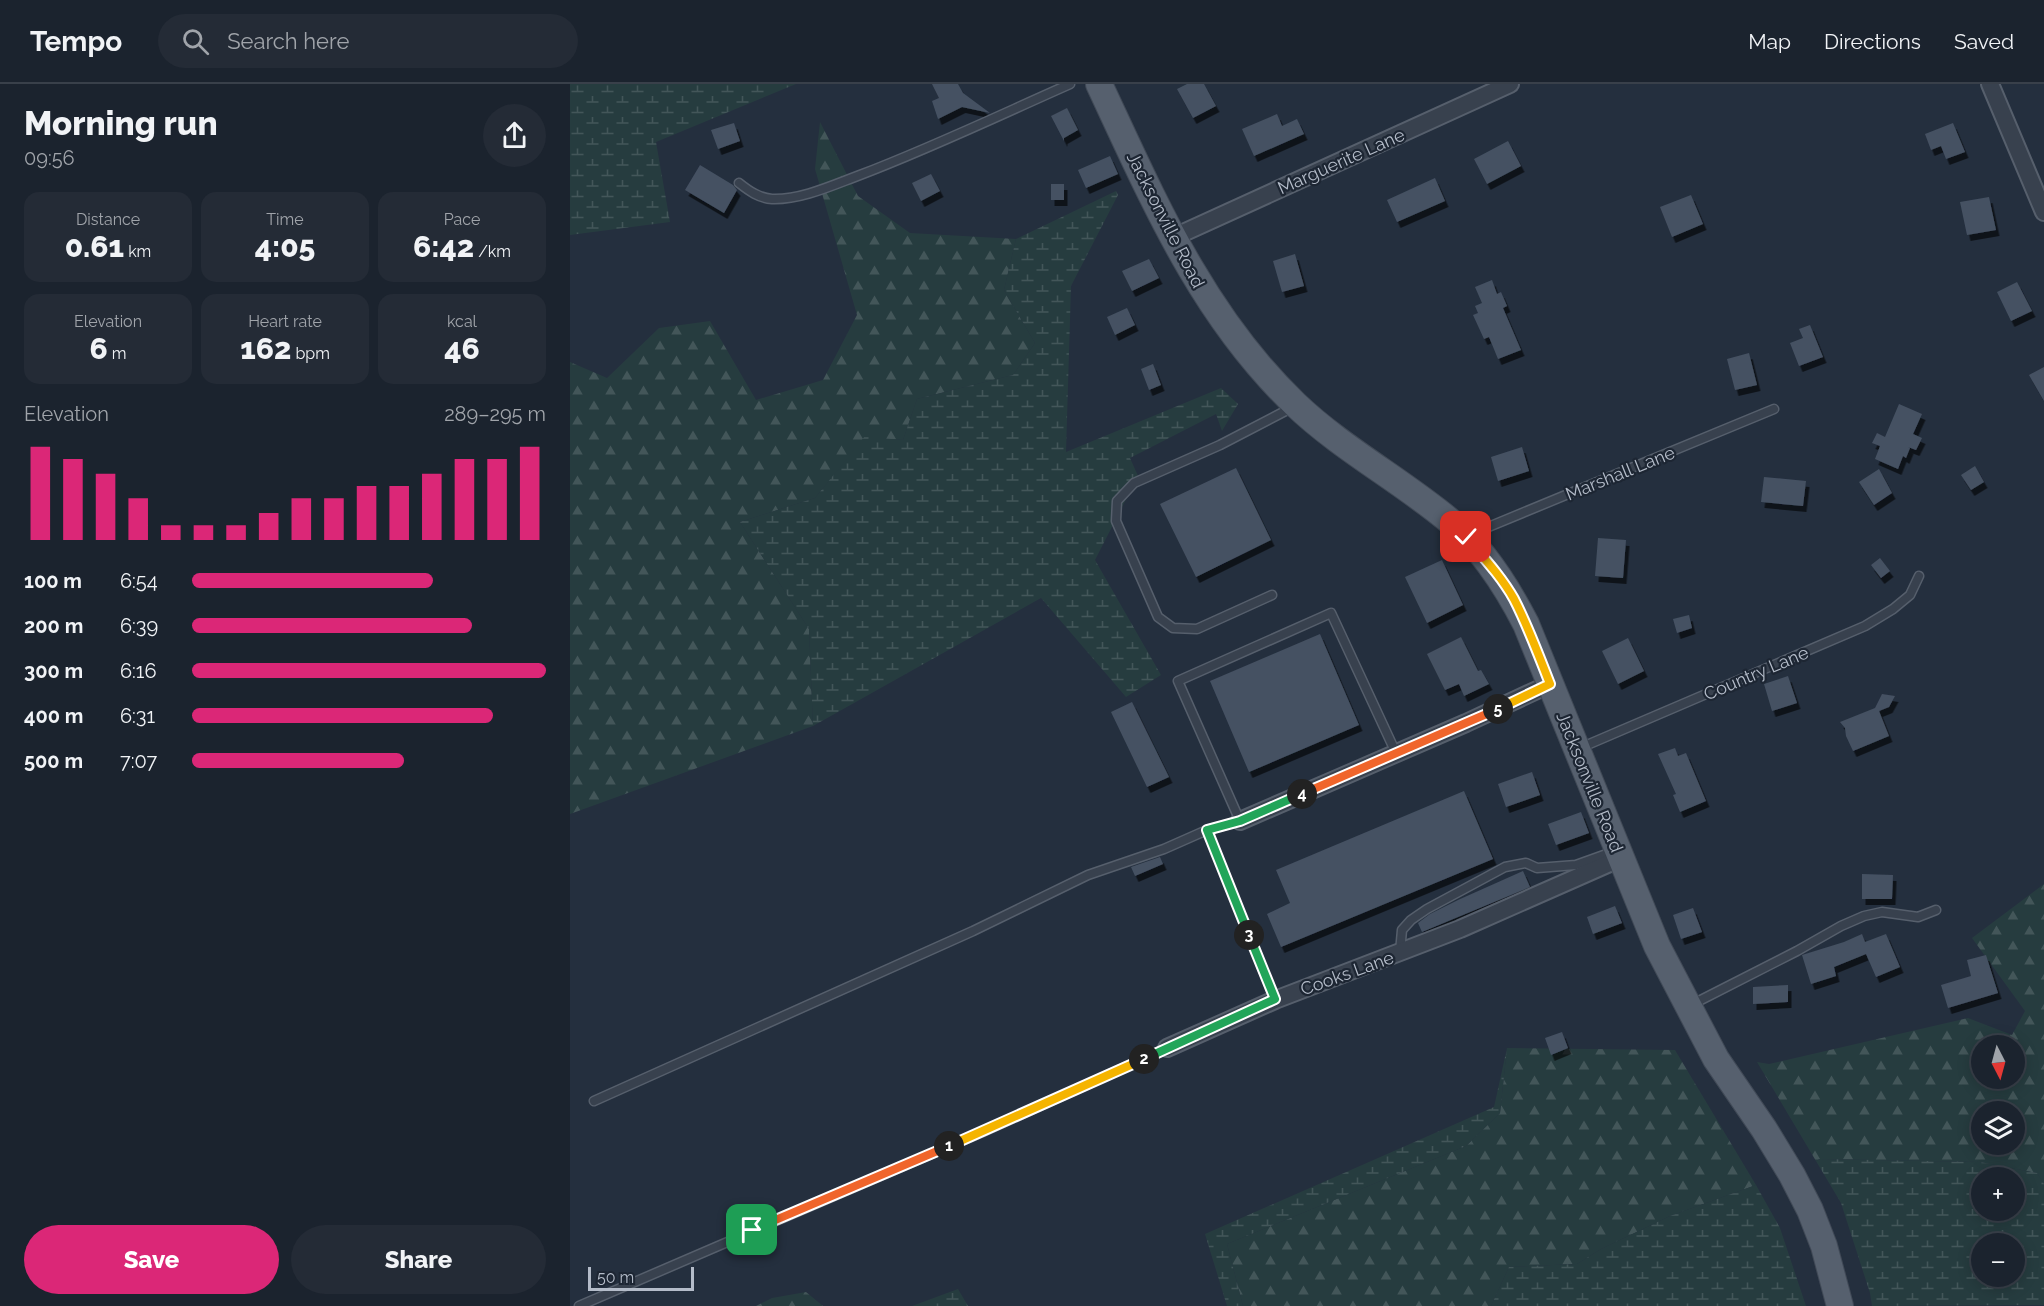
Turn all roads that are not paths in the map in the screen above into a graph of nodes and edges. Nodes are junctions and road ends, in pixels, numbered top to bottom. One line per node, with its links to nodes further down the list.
1 (1070, 84): 5 (lane)
2 (1099, 84): 7 (main road, Jacksonville Road)
3 (1510, 84): 7 (street, Marguerite Lane)
4 (1990, 84): 6 (street)
5 (739, 183)
6 (2044, 212)
7 (1172, 238): 8 (main road, Jacksonville Road)
8 (1296, 405): 10 (main road, Jacksonville Road); 12 (lane)
9 (1774, 409): 10 (lane, Marshall Lane)
10 (1466, 537): 13 (main road, Jacksonville Road)
11 (1919, 576): 14 (lane, Country Lane)
12 (1272, 595)
13 (1550, 684): 14 (main road, Jacksonville Road); 15 (street)
14 (1577, 750): 18 (main road, Jacksonville Road)
15 (1396, 753): 16 (street); 16 (lane)
16 (1240, 821): 17 (lane)
17 (1207, 830): 21 (lane); 24 (lane)
18 (1619, 854): 20 (street, Cooks Lane); 20 (lane); 22 (main road, Jacksonville Road)
19 (1936, 910): 22 (lane)
20 (1399, 953): 21 (street, Cooks Lane)
21 (1275, 999): 23 (street, Cooks Lane)
22 (1688, 1007): 26 (main road, Jacksonville Road)
23 (1167, 1048): 25 (lane, Cooks Lane)
24 (594, 1101)
25 (579, 1306)
26 (1840, 1306)

